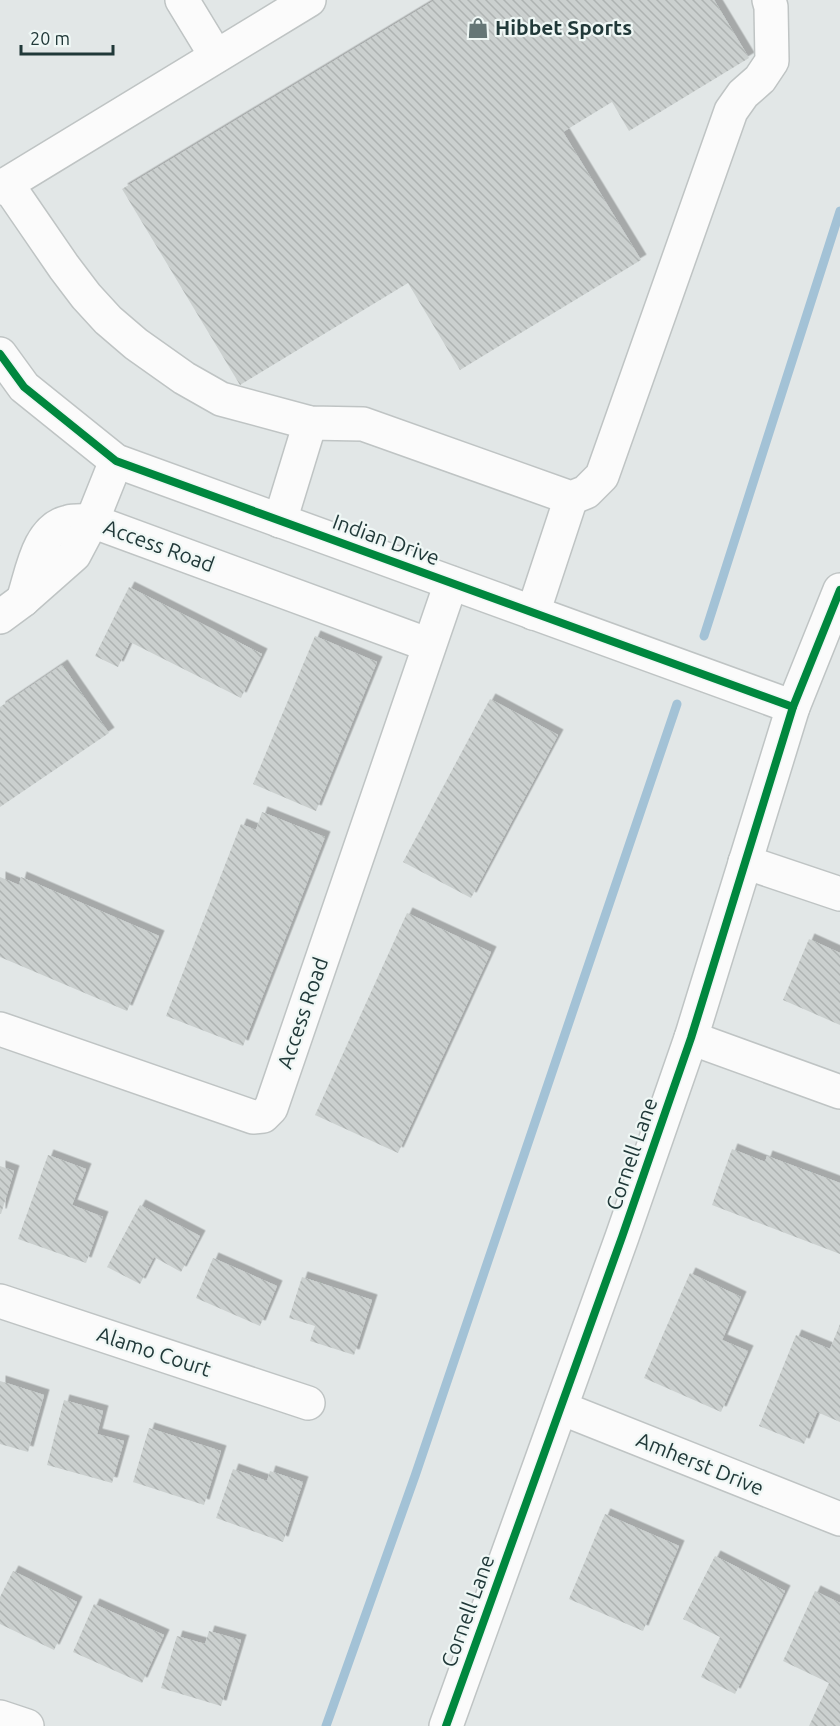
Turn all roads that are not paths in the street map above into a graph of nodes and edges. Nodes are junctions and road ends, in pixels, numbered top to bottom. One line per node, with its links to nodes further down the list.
1 (182, 0): 4 (street)
2 (309, 0): 4 (street)
3 (769, 0): 9 (street)
4 (216, 56): 5 (street)
5 (4, 186): 7 (street)
6 (0, 354): 8 (street, Indian Drive)
7 (310, 423): 9 (street); 11 (street)
8 (116, 461): 10 (street, Access Road); 11 (street, Indian Drive)
9 (571, 498): 15 (street)
10 (92, 521): 14 (street, Access Road); 16 (street, Access Road)
11 (280, 521): 12 (street, Indian Drive)
12 (451, 583): 15 (street, Indian Drive); 16 (street, Access Road)
13 (840, 590): 17 (street, Cornell Lane)
14 (12, 608)
15 (533, 613): 17 (street, Indian Drive)
16 (429, 645): 20 (street, Access Road)
17 (793, 706): 18 (street, Cornell Lane)
18 (745, 862): 19 (street); 21 (street, Cornell Lane)
19 (840, 894)
20 (0, 1029)
21 (691, 1038): 22 (street); 25 (street, Cornell Lane)
22 (840, 1092)
23 (0, 1301): 24 (street, Alamo Court)
24 (308, 1403)
25 (561, 1408): 26 (street, Amherst Drive); 29 (street, Cornell Lane)
26 (840, 1519)
27 (0, 1717): 28 (street)
28 (27, 1726)
29 (446, 1726)

